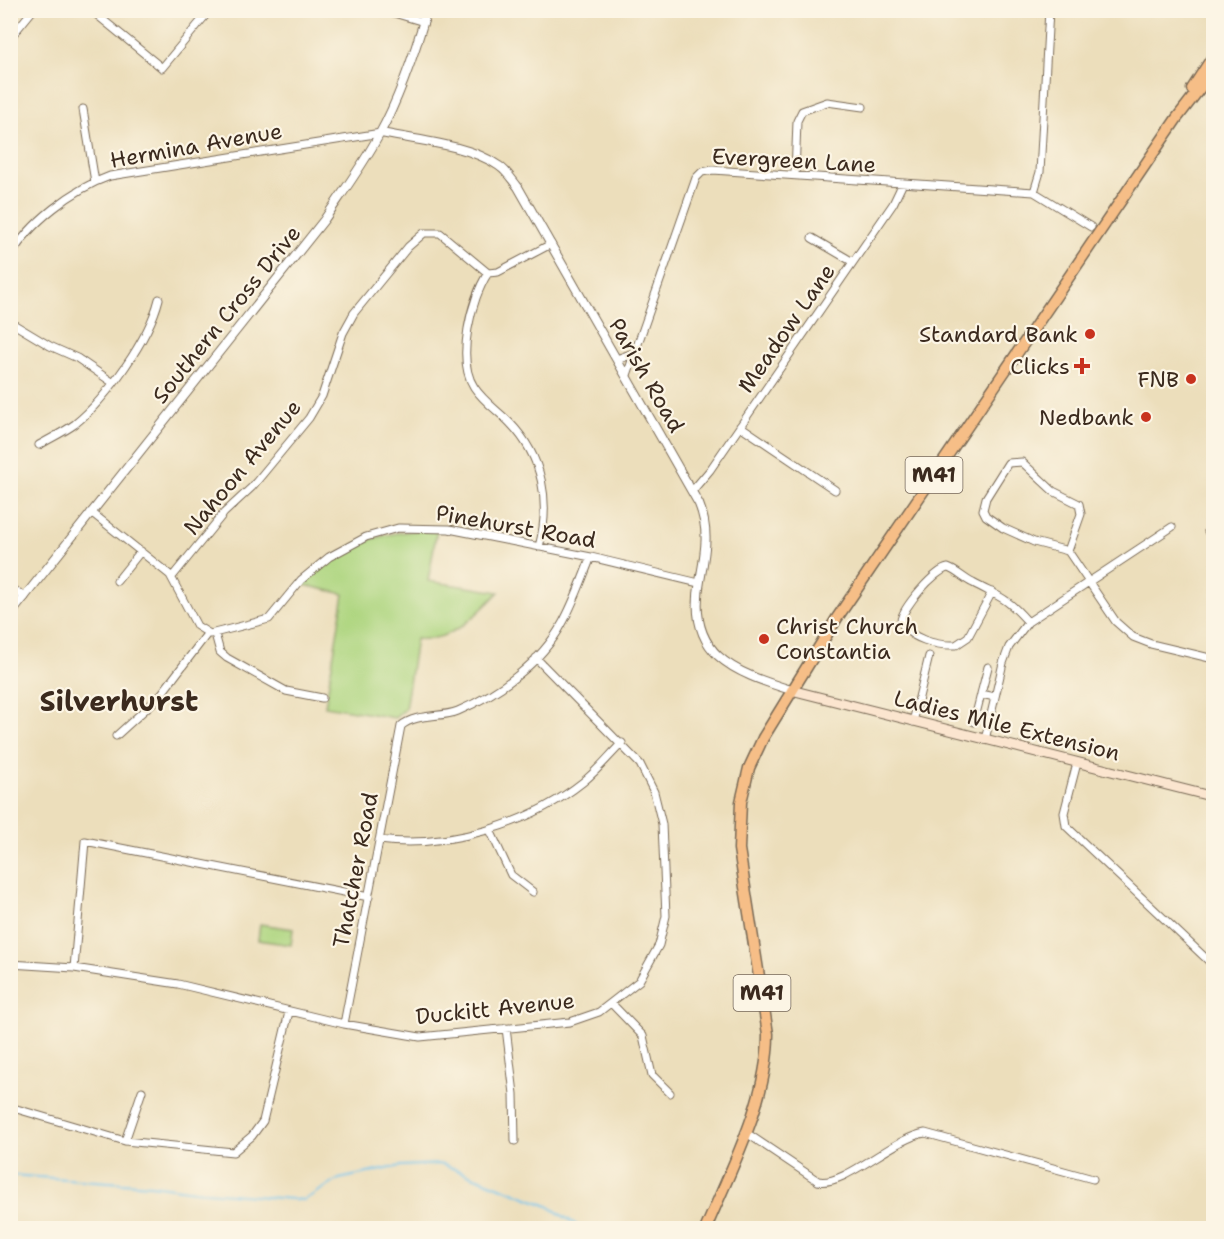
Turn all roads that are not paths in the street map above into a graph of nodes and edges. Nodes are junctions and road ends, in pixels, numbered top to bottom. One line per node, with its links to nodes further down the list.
1 (33, 10): 9 (street)
2 (91, 10): 3 (street)
3 (210, 10)
4 (384, 10): 8 (street)
5 (427, 10): 8 (street, Southern Cross Drive)
6 (1025, 10): 7 (street)
7 (1049, 11): 19 (street)
8 (424, 22): 15 (street, Southern Cross Drive)
9 (10, 38)
10 (1214, 55): 14 (main road, M41)
11 (1212, 74): 14 (main road, M41)
12 (863, 107): 16 (street)
13 (83, 109): 17 (street)
14 (1176, 118): 58 (main road, M41)
15 (381, 133): 17 (street, Hermina Avenue); 22 (street, Parish Road); 36 (street, Southern Cross Drive)
16 (795, 176): 18 (street, Evergreen Lane); 28 (street, Evergreen Lane)
17 (95, 182): 23 (street, Hermina Avenue)
18 (903, 183): 19 (street, Evergreen Lane); 24 (street, Meadow Lane)
19 (1034, 192): 20 (street, Evergreen Lane)
20 (1091, 226)
21 (812, 238): 24 (street)
22 (551, 244): 25 (street); 29 (street, Parish Road)
23 (10, 257)
24 (854, 262): 32 (street, Meadow Lane)
25 (488, 273): 40 (street); 44 (street, Nahoon Avenue)
26 (159, 299): 31 (street)
27 (10, 322): 31 (street)
28 (635, 353): 29 (street); 30 (street, Evergreen Lane)
29 (618, 358): 30 (street, Parish Road)
30 (627, 375): 34 (street, Parish Road)
31 (112, 382): 33 (street)
32 (740, 426): 34 (street, Meadow Lane); 35 (street)
33 (39, 445)
34 (693, 490): 47 (street, Parish Road)
35 (835, 490)
36 (91, 512): 41 (street); 50 (street, Southern Cross Drive)
37 (1214, 522): 39 (street)
38 (1172, 527): 46 (street)
39 (1214, 544)
40 (539, 547): 43 (street, Pinehurst Road); 53 (street, Pinehurst Road)
41 (141, 551): 44 (street); 45 (street)
42 (1068, 551): 42 (street); 46 (street)
43 (591, 557): 47 (street, Pinehurst Road); 55 (street)
44 (172, 577): 53 (street)
45 (117, 581)
46 (1089, 581): 52 (street); 56 (street)
47 (699, 583): 58 (street, Parish Road)
48 (10, 587): 50 (street)
49 (992, 592): 49 (street); 52 (street)
50 (25, 597): 51 (street, Southern Cross Drive)
51 (10, 615)
52 (1028, 621): 60 (street)
53 (211, 634): 61 (street); 64 (street)
54 (929, 656): 62 (street)
55 (536, 658): 66 (street, Duckitt Avenue); 70 (street, Thatcher Road)
56 (1214, 659)
57 (988, 667): 59 (street)
58 (791, 690): 62 (main road, Ladies Mile Extension); 83 (main road, M41)
59 (981, 694): 60 (street); 63 (street)
60 (995, 697): 65 (street)
61 (322, 698)
62 (913, 722): 65 (main road, Ladies Mile Extension)
63 (974, 722)
64 (116, 736)
65 (985, 740): 67 (main road, Ladies Mile Extension)
66 (621, 743): 69 (street); 76 (street, Duckitt Avenue)
67 (1077, 763): 68 (main road, Ladies Mile Extension); 74 (street)
68 (1214, 797)
69 (490, 830): 70 (street); 71 (street)
70 (379, 840): 72 (street, Thatcher Road)
71 (533, 891)
72 (369, 897): 75 (street); 78 (street, Thatcher Road)
73 (10, 964): 75 (street, Duckitt Avenue)
74 (1214, 966)
75 (74, 968): 77 (street, Duckitt Avenue)
76 (612, 1004): 79 (street, Duckitt Avenue); 81 (street)
77 (289, 1012): 78 (street, Duckitt Avenue); 84 (street)
78 (344, 1024): 79 (street, Duckitt Avenue)
79 (506, 1028): 85 (street)
80 (142, 1090): 84 (street)
81 (670, 1093)
82 (10, 1107): 84 (street)
83 (745, 1132): 86 (street); 87 (main road, M41)
84 (125, 1141)
85 (515, 1141)
86 (1092, 1179)
87 (706, 1228)

